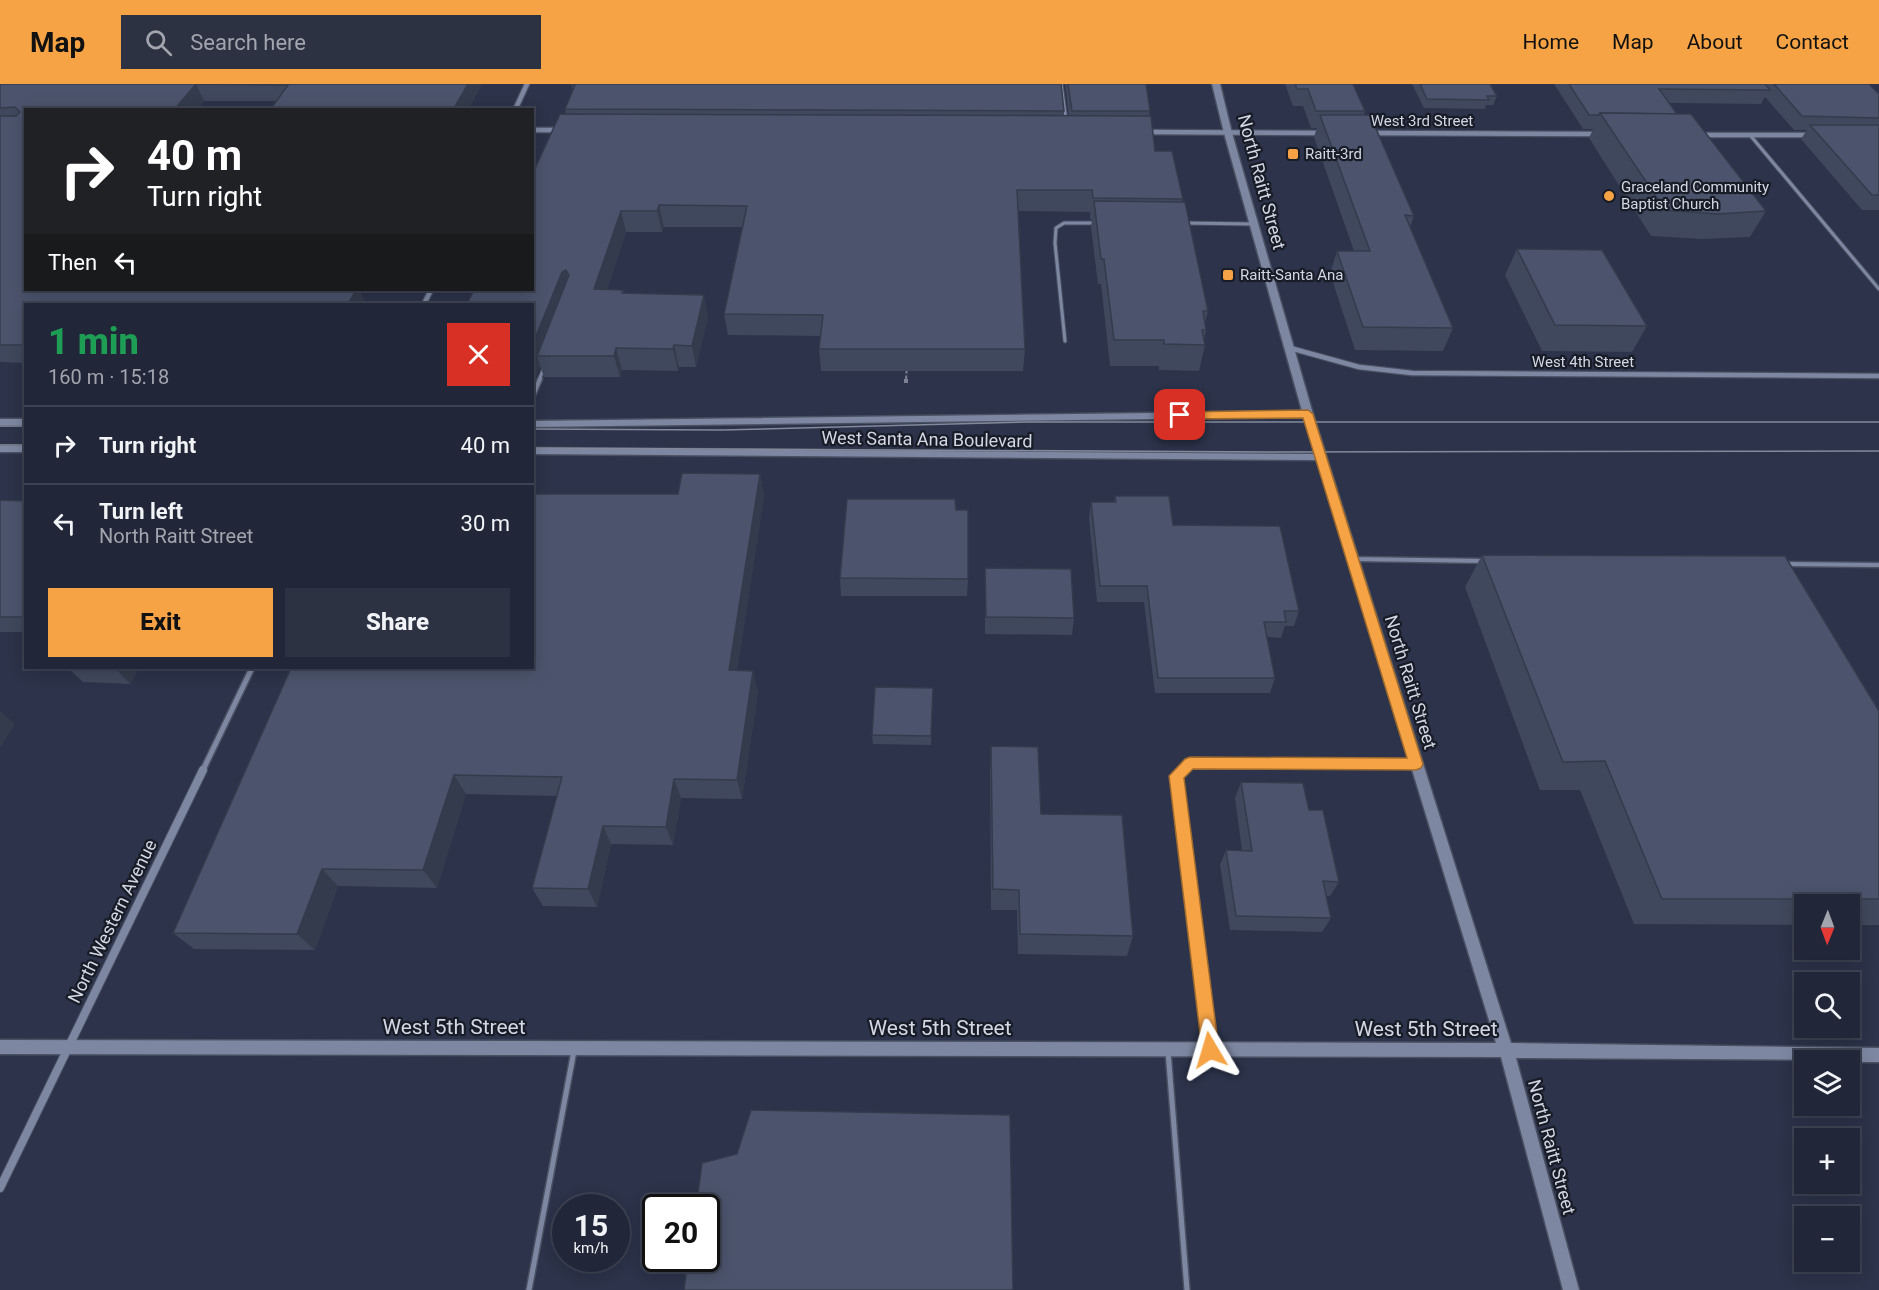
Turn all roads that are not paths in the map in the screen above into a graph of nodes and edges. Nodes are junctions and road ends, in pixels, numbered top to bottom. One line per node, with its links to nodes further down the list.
1 (527, 84): 4 (street)
2 (1060, 84): 5 (lane)
3 (1216, 84): 9 (street, North Raitt Street)
4 (515, 108)
5 (1066, 120)
6 (534, 130): 7 (street)
7 (568, 130)
8 (1136, 132): 9 (street)
9 (1228, 133): 10 (street); 18 (street, North Raitt Street)
10 (1323, 133)
11 (1358, 133): 12 (street, West 3rd Street)
12 (1607, 134)
13 (1690, 135): 14 (street)
14 (1749, 135): 15 (street); 19 (lane)
15 (1820, 135)
16 (1107, 223): 20 (lane)
17 (1180, 223): 18 (lane)
18 (1253, 224): 21 (street, North Raitt Street)
19 (1879, 289)
20 (1065, 341)
21 (1290, 348): 23 (street, West 4th Street); 25 (street, North Raitt Street)
22 (548, 359): 24 (lane)
23 (1879, 376)
24 (534, 393)
25 (1308, 414): 28 (street, West Santa Ana Boulevard); 32 (street, North Raitt Street)
26 (0, 422): 27 (street)
27 (24, 422)
28 (534, 424)
29 (0, 449): 30 (street)
30 (24, 449)
31 (534, 452): 32 (street, West Santa Ana Boulevard)
32 (1322, 457): 33 (street, North Raitt Street)
33 (1353, 559): 34 (lane); 38 (street, North Raitt Street)
34 (1488, 561)
35 (1784, 564): 36 (lane)
36 (1879, 565)
37 (252, 669): 40 (street, North Western Avenue)
38 (1416, 764): 43 (lane); 44 (street, North Raitt Street)
39 (0, 1047): 40 (street, West 5th Street)
40 (68, 1048): 41 (street, West 5th Street); 46 (street, North Western Avenue)
41 (574, 1048): 42 (street, West 5th Street); 47 (lane)
42 (1167, 1050): 43 (street, West 5th Street); 48 (lane)
43 (1210, 1050): 44 (street, West 5th Street)
44 (1506, 1050): 45 (street, West 5th Street); 49 (street, North Raitt Street)
45 (1879, 1055)
46 (0, 1188)
47 (529, 1290)
48 (1187, 1290)
49 (1571, 1290)

